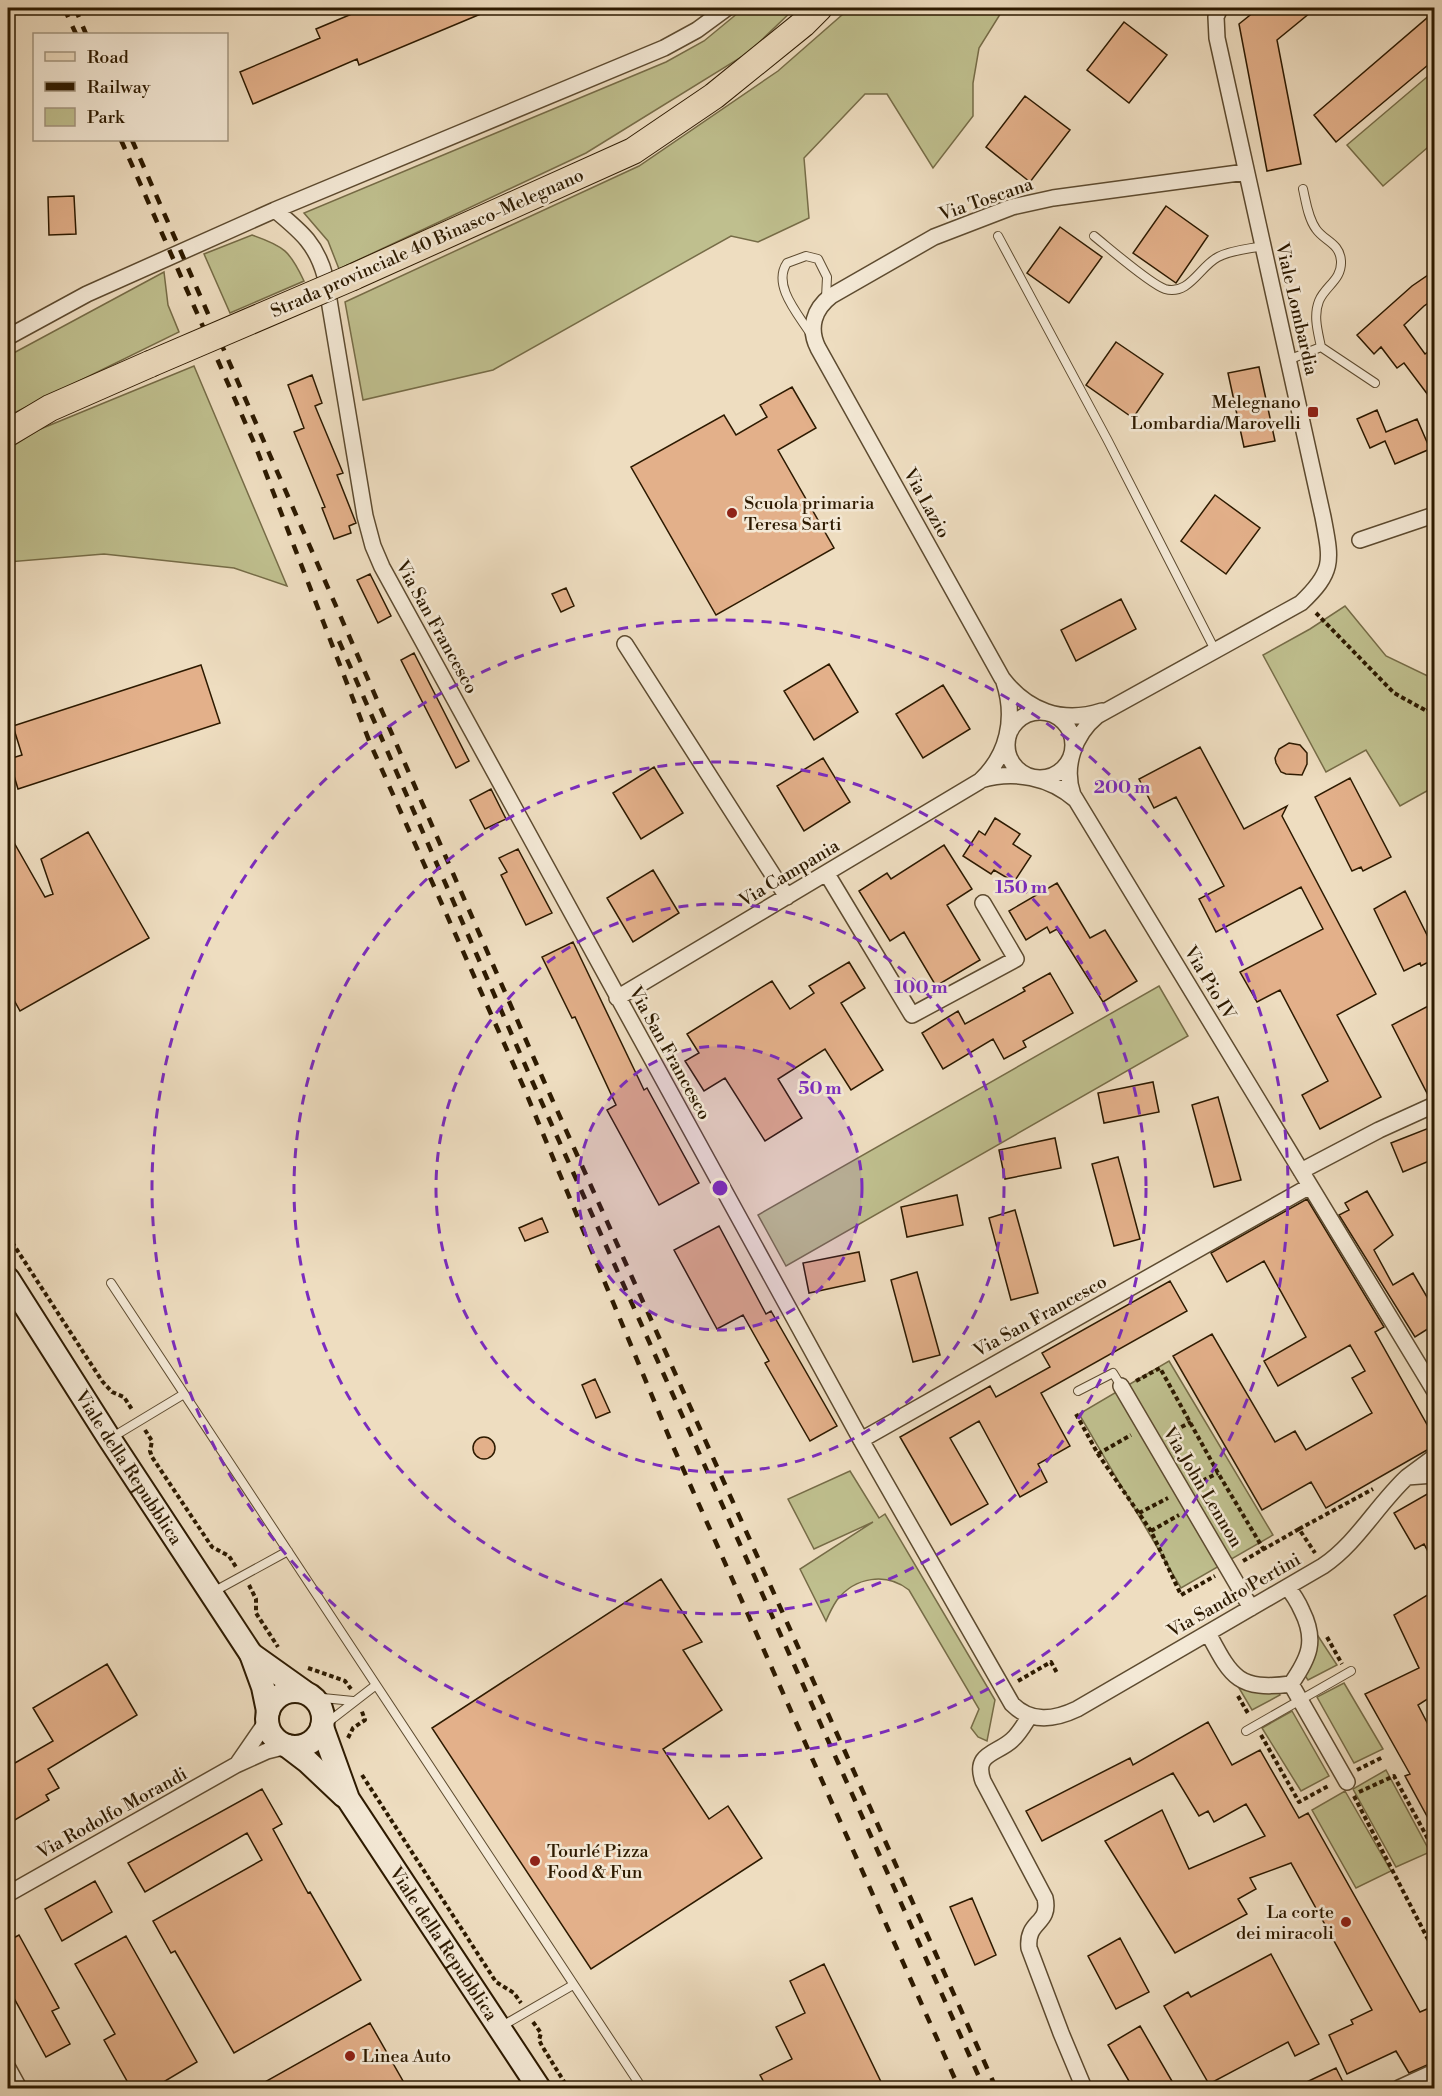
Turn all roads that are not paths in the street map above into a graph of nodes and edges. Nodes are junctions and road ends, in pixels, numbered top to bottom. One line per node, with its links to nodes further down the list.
1 (727, 8): 6 (street)
2 (819, 8): 16 (main road, Strada provinciale 40 Binasco-Melegnano, bridge)
3 (1220, 8): 4 (street, Viale Lombardia)
4 (1246, 172): 9 (street, Viale Lombardia); 10 (street, Via Toscana)
5 (1303, 189): 12 (lane)
6 (275, 210): 11 (street); 32 (street, Via San Francesco)
7 (998, 236): 20 (lane)
8 (1094, 236): 9 (lane)
9 (1263, 246): 14 (street, Viale Lombardia)
10 (825, 300): 13 (street, Via Lazio); 13 (lane, Via Lazio)
11 (8, 337)
12 (1321, 347): 14 (lane); 15 (lane)
13 (818, 348): 21 (street, Via Lazio)
14 (1288, 360): 20 (street, Viale Lombardia)
15 (1374, 383)
16 (8, 433)
17 (1434, 515): 18 (street)
18 (1360, 540)
19 (625, 644): 30 (street)
20 (1215, 650): 22 (street, Viale Lombardia)
21 (1002, 678): 23 (street, Via Lazio); 24 (street, Via Lazio)
22 (1105, 710): 23 (street, Viale Lombardia); 25 (street, Viale Lombardia)
23 (1047, 712): 24 (street); 25 (street)
24 (1007, 739): 26 (street); 27 (street, Via Campania)
25 (1073, 752): 26 (street); 28 (street, Via Pio IV)
26 (1032, 778): 27 (street, Via Campania); 28 (street, Via Pio IV)
27 (980, 781): 29 (street, Via Campania)
28 (1076, 800): 34 (street, Via Pio IV)
29 (827, 874): 30 (street, Via Campania); 31 (street)
30 (787, 897): 32 (street, Via Campania)
31 (983, 903)
32 (617, 998): 43 (street, Via San Francesco)
33 (1434, 1105): 34 (street)
34 (1301, 1171): 35 (street, Via Pio IV)
35 (1310, 1186): 39 (street, Via Pio IV); 43 (street, Via San Francesco)
36 (8, 1279): 42 (street, Viale della Repubblica)
37 (111, 1283): 41 (lane)
38 (1122, 1388): 40 (lane); 50 (street, Via John Lennon)
39 (1434, 1390)
40 (1078, 1391)
41 (184, 1394): 42 (lane); 47 (lane)
42 (109, 1438): 49 (street, Viale della Repubblica)
43 (861, 1440): 60 (street)
44 (1434, 1457): 46 (street, Via Sandro Pertini)
45 (1434, 1475): 46 (street)
46 (1407, 1477): 48 (street, Via Sandro Pertini)
47 (288, 1551): 49 (lane); 55 (lane)
48 (1287, 1587): 50 (street, Via Sandro Pertini); 54 (street)
49 (211, 1593): 52 (street, Viale della Repubblica)
50 (1251, 1608): 51 (street, Via Sandro Pertini)
51 (1208, 1633): 54 (street); 60 (street, Via Sandro Pertini)
52 (251, 1654): 56 (street, Viale della Repubblica); 59 (street, Viale della Repubblica)
53 (1349, 1672): 58 (lane)
54 (1291, 1684): 58 (street)
55 (376, 1685): 57 (lane); 68 (lane)
56 (308, 1694): 57 (lane); 59 (street); 61 (street, Viale della Repubblica)
57 (353, 1701): 61 (lane)
58 (1300, 1701): 62 (lane); 65 (street)
59 (267, 1716): 63 (street, Viale della Repubblica); 64 (street, Via Rodolfo Morandi)
60 (1029, 1717): 75 (street)
61 (322, 1727): 63 (street); 66 (street, Viale della Repubblica)
62 (1246, 1731)
63 (287, 1746): 64 (street, Via Rodolfo Morandi); 66 (street, Viale della Repubblica)
64 (236, 1765): 67 (street, Via Rodolfo Morandi)
65 (1348, 1784)
66 (348, 1799): 69 (street, Viale della Repubblica)
67 (8, 1894)
68 (573, 1984): 69 (lane); 74 (lane)
69 (499, 2027): 73 (street, Viale della Repubblica)
70 (8, 2068): 72 (street)
71 (1434, 2072): 76 (street)
72 (19, 2088)
73 (540, 2088)
74 (642, 2088)
75 (1084, 2088)
76 (1399, 2088)

